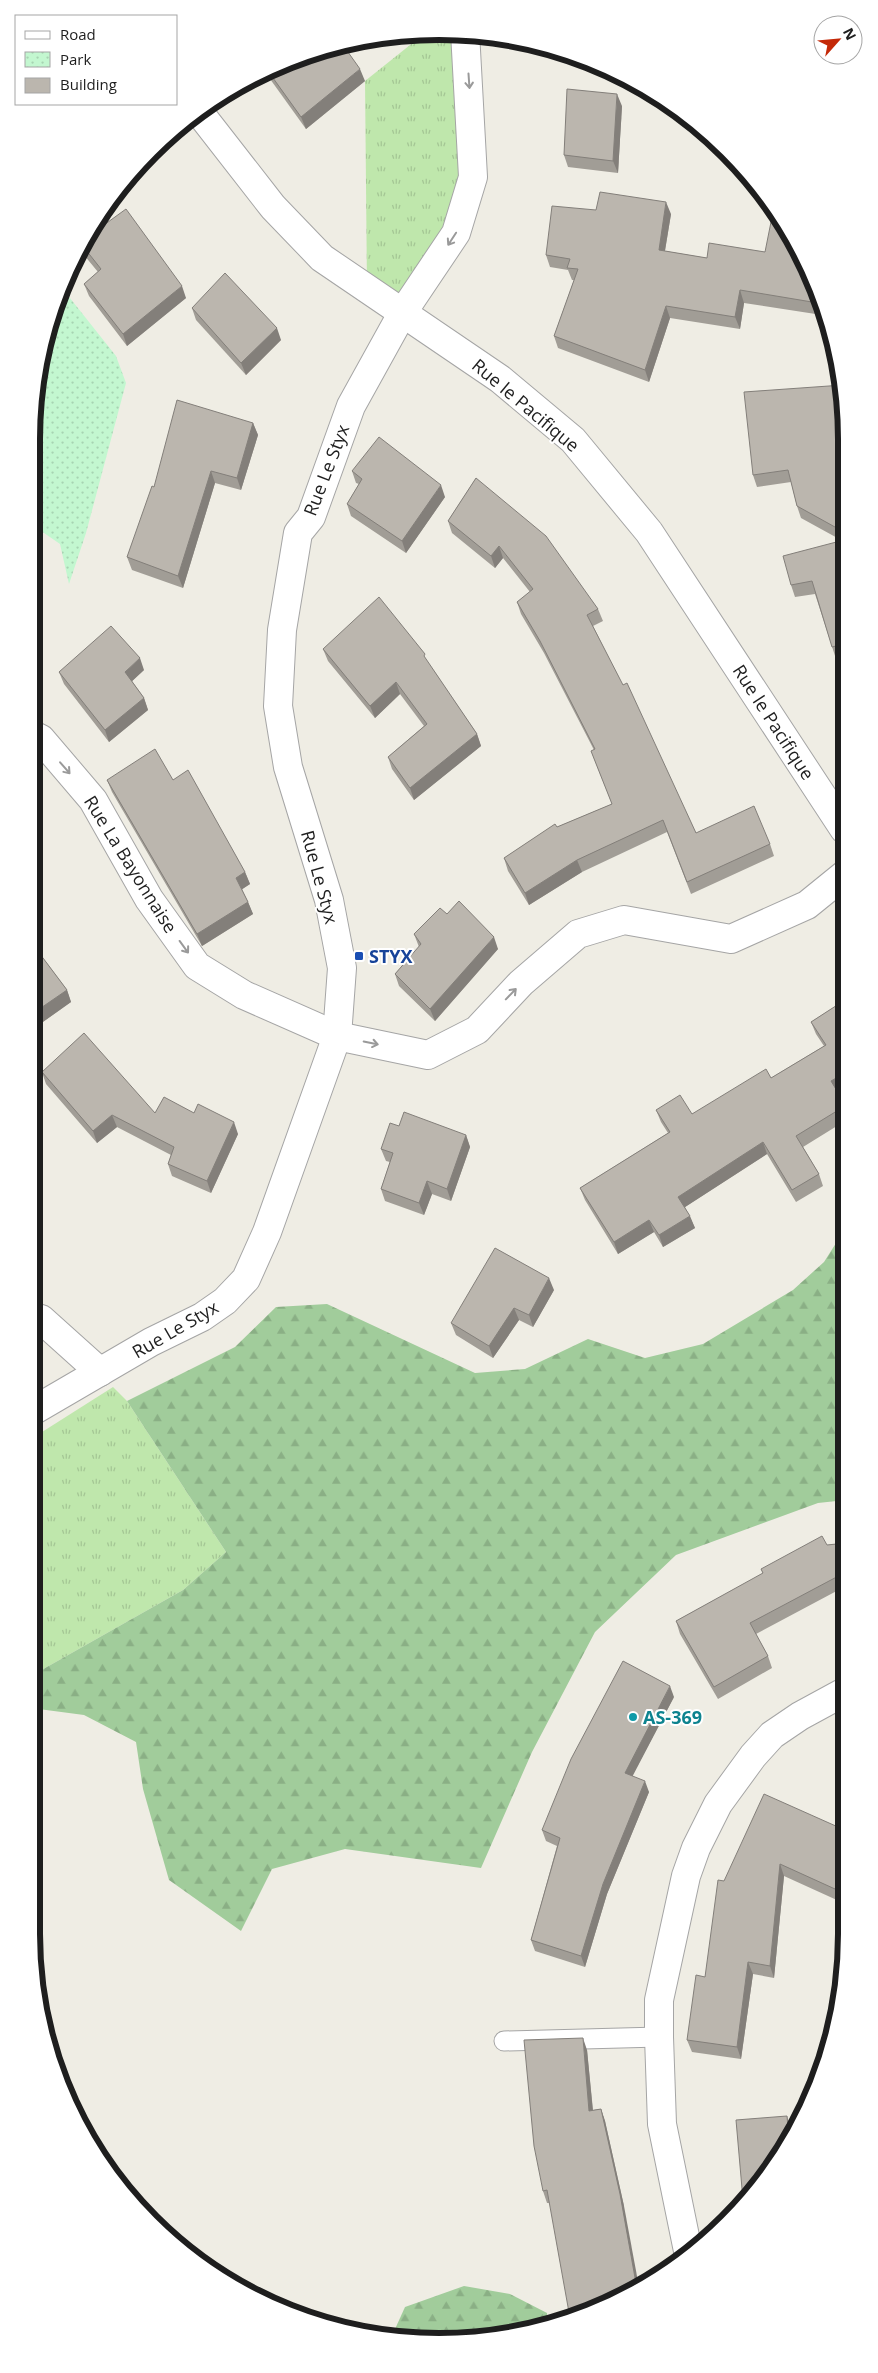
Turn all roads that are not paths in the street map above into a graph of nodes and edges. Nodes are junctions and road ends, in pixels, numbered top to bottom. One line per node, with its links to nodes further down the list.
1 (465, 41): 3 (street, Rue Le Styx, one-way to 3)
2 (203, 117): 3 (street, Rue le Pacifique)
3 (403, 312): 5 (street, Rue le Pacifique); 7 (street, Rue Le Styx)
4 (40, 739): 7 (street, Rue La Bayonnaise, one-way to 7)
5 (838, 820)
6 (838, 880): 7 (street, Rue La Bayonnaise, one-way to 6)
7 (337, 1036): 9 (street, Rue Le Styx)
8 (40, 1319): 9 (street)
9 (100, 1372): 10 (street, Rue Le Styx)
10 (40, 1407)
11 (838, 1695): 12 (street)
12 (659, 2036): 13 (lane); 14 (street)
13 (504, 2041)
14 (687, 2247)

